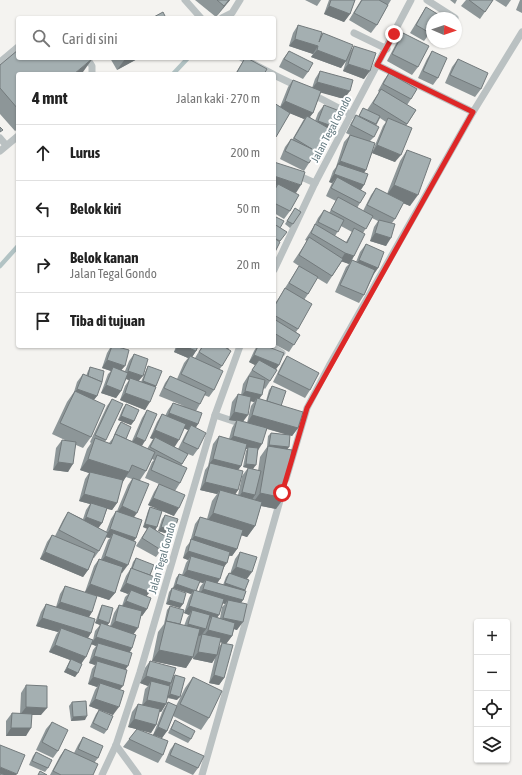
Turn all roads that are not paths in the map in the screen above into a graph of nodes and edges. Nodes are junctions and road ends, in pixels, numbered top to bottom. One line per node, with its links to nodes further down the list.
1 (185, 0): 6 (street)
2 (240, 0): 7 (street)
3 (411, 0): 11 (street, Jalan Tegal Gondo)
4 (427, 0): 5 (street)
5 (446, 12)
6 (200, 16)
7 (226, 16)
8 (522, 32): 19 (street)
9 (354, 33): 11 (street)
10 (16, 49): 14 (street)
11 (387, 49): 15 (street, Jalan Tegal Gondo)
12 (89, 60): 16 (street)
13 (246, 60): 17 (street)
14 (0, 62)
15 (377, 65): 19 (street); 20 (street, Jalan Tegal Gondo)
16 (92, 72)
17 (270, 72)
18 (276, 75): 20 (street)
19 (473, 112): 33 (street)
20 (352, 115): 26 (street, Jalan Tegal Gondo)
21 (0, 138): 23 (street)
22 (16, 138): 23 (street)
23 (6, 145): 24 (street)
24 (0, 151)
25 (288, 170): 26 (street)
26 (315, 183): 27 (street, Jalan Tegal Gondo)
27 (276, 266)
28 (239, 348): 31 (street, Jalan Tegal Gondo)
29 (274, 348): 30 (street)
30 (282, 353)
31 (214, 415): 32 (street); 35 (street, Jalan Tegal Gondo)
32 (250, 427)
33 (285, 485)
34 (282, 493): 38 (street)
35 (115, 746): 36 (street, Jalan Tegal Gondo); 37 (street)
36 (102, 775)
37 (138, 775)
38 (202, 775)

